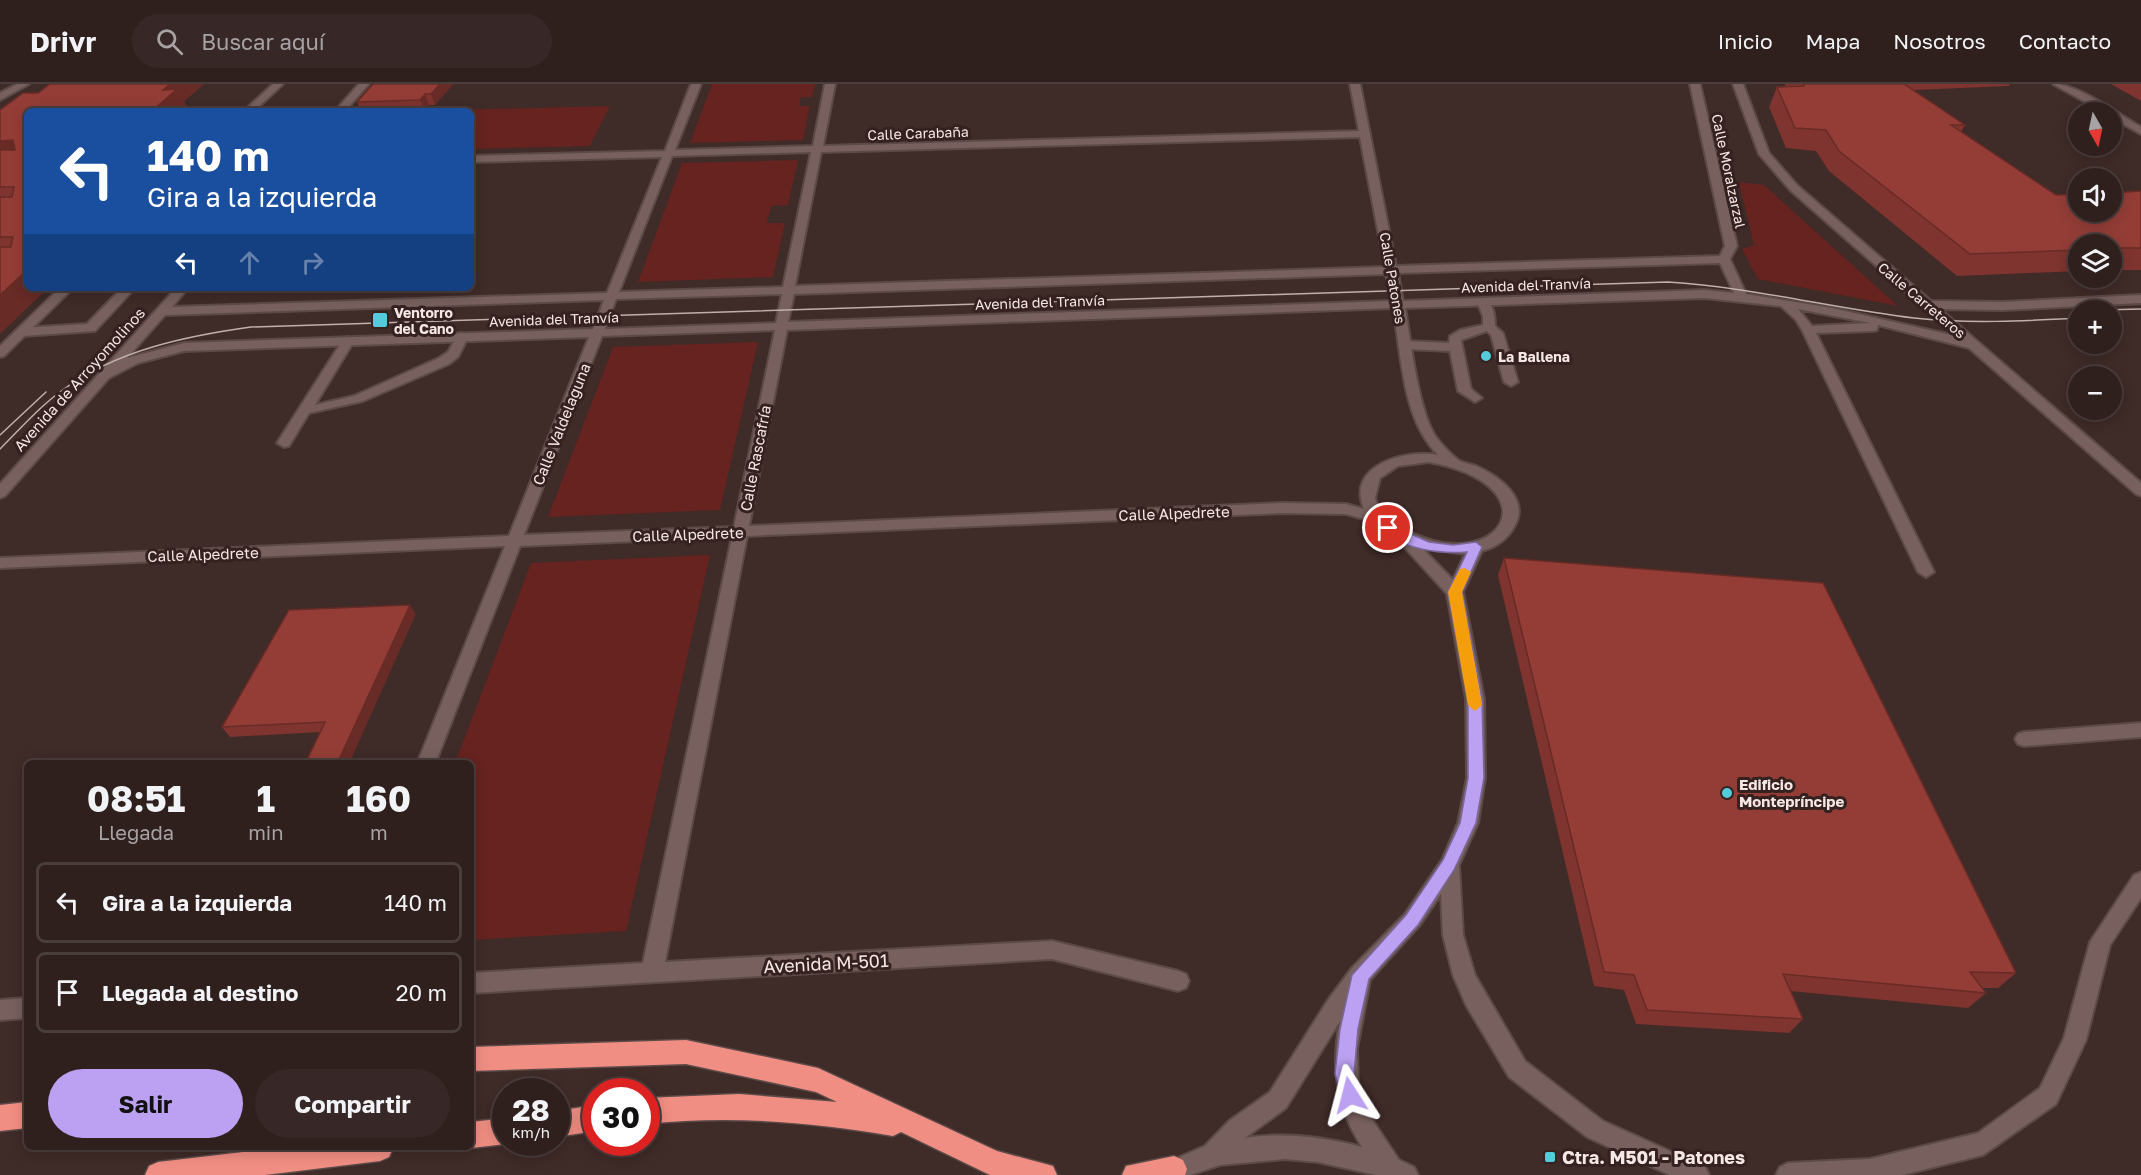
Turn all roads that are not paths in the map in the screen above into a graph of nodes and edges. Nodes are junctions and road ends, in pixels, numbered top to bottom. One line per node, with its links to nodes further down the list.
1 (24, 84): 10 (street)
2 (278, 84): 12 (street)
3 (364, 84): 13 (street)
4 (696, 84): 19 (street, Calle Valdelaguna)
5 (830, 84): 18 (street, Calle Rascafría)
6 (1355, 84): 17 (street, Calle Patones)
7 (1695, 84): 21 (street, Calle Moralzarzal)
8 (1738, 84): 33 (street, Calle Carreteros)
9 (2058, 84): 11 (street)
10 (0, 97)
11 (2090, 102)
12 (252, 108)
13 (343, 108)
14 (2141, 119): 15 (street)
15 (2122, 120): 16 (street)
16 (2141, 131)
17 (1365, 134): 18 (street, Calle Carabaña); 22 (street, Calle Patones)
18 (817, 149): 19 (street, Calle Carabaña); 23 (street, Calle Rascafría)
19 (669, 153): 20 (street, Calle Carabaña); 27 (street, Calle Valdelaguna)
20 (474, 159)
21 (1724, 259): 22 (street, Avenida del Tranvía); 28 (street)
22 (1393, 268): 23 (street, Avenida del Tranvía); 32 (street, Calle Patones)
23 (789, 290): 27 (street, Avenida del Tranvía); 35 (street, Calle Rascafría)
24 (64, 291): 39 (street)
25 (126, 291): 39 (street)
26 (179, 291): 34 (street, Avenida de Arroyomolinos)
27 (612, 296): 34 (street, Avenida del Tranvía); 40 (street, Calle Valdelaguna)
28 (1741, 296): 30 (street, Avenida del Tranvía); 31 (street, Avenida del Tranvía)
29 (2141, 299): 33 (street)
30 (1483, 302): 32 (street, Avenida del Tranvía); 37 (street)
31 (1785, 303): 36 (street, Avenida del Tranvía); 38 (street)
32 (1399, 305): 35 (street, Avenida del Tranvía); 43 (street, Calle Patones)
33 (1927, 305): 44 (street, Calle Carreteros)
34 (162, 311): 47 (street, Avenida de Arroyomolinos)
35 (782, 326): 40 (street, Avenida del Tranvía); 56 (street, Calle Rascafría)
36 (1902, 326): 38 (street); 44 (street, Avenida del Tranvía)
37 (1489, 327): 45 (street); 48 (street)
38 (1808, 330): 61 (street)
39 (22, 332): 46 (street)
40 (598, 332): 41 (street, Avenida del Tranvía); 58 (street, Calle Valdelaguna)
41 (462, 337): 42 (street, Avenida del Tranvía); 50 (street)
42 (348, 341): 47 (street, Avenida del Tranvía); 50 (street)
43 (1406, 345): 45 (street); 52 (street, Calle Patones)
44 (1977, 346): 53 (street, Calle Carreteros)
45 (1454, 347): 49 (street)
46 (0, 353)
47 (105, 375): 54 (street, Avenida de Arroyomolinos)
48 (1511, 382)
49 (1475, 398)
50 (304, 410): 51 (street)
51 (284, 442)
52 (1452, 461): 55 (street); 59 (street)
53 (2141, 491)
54 (0, 493)
55 (1376, 517): 56 (street, Calle Alpedrete); 57 (street)
56 (741, 531): 58 (street, Calle Alpedrete); 68 (street, Calle Rascafría)
57 (1404, 538): 59 (street); 62 (street)
58 (515, 541): 60 (street, Calle Alpedrete); 65 (street, Calle Valdelaguna)
59 (1476, 547): 62 (street)
60 (0, 563)
61 (1926, 572)
62 (1455, 592): 66 (street)
63 (2141, 730): 64 (street)
64 (2024, 739)
65 (428, 760)
66 (1449, 865): 69 (street); 88 (street)
67 (2141, 881): 89 (street)
68 (652, 972): 70 (street, Avenida M-501); 71 (street, Avenida M-501)
69 (1360, 975): 82 (street); 83 (street)
70 (1178, 981)
71 (474, 983)
72 (24, 1008): 73 (street)
73 (0, 1010)
74 (474, 1059): 78 (highway)
75 (660, 1109): 78 (highway)
76 (24, 1114): 77 (highway)
77 (0, 1118)
78 (913, 1126): 86 (highway)
79 (492, 1133): 80 (highway)
80 (474, 1135)
81 (364, 1150): 85 (highway)
82 (1212, 1156): 83 (street); 84 (street)
83 (1398, 1171)
84 (1170, 1172): 87 (highway)
85 (158, 1175)
86 (1044, 1175)
87 (1135, 1175)
88 (1697, 1175)
89 (1788, 1175)

